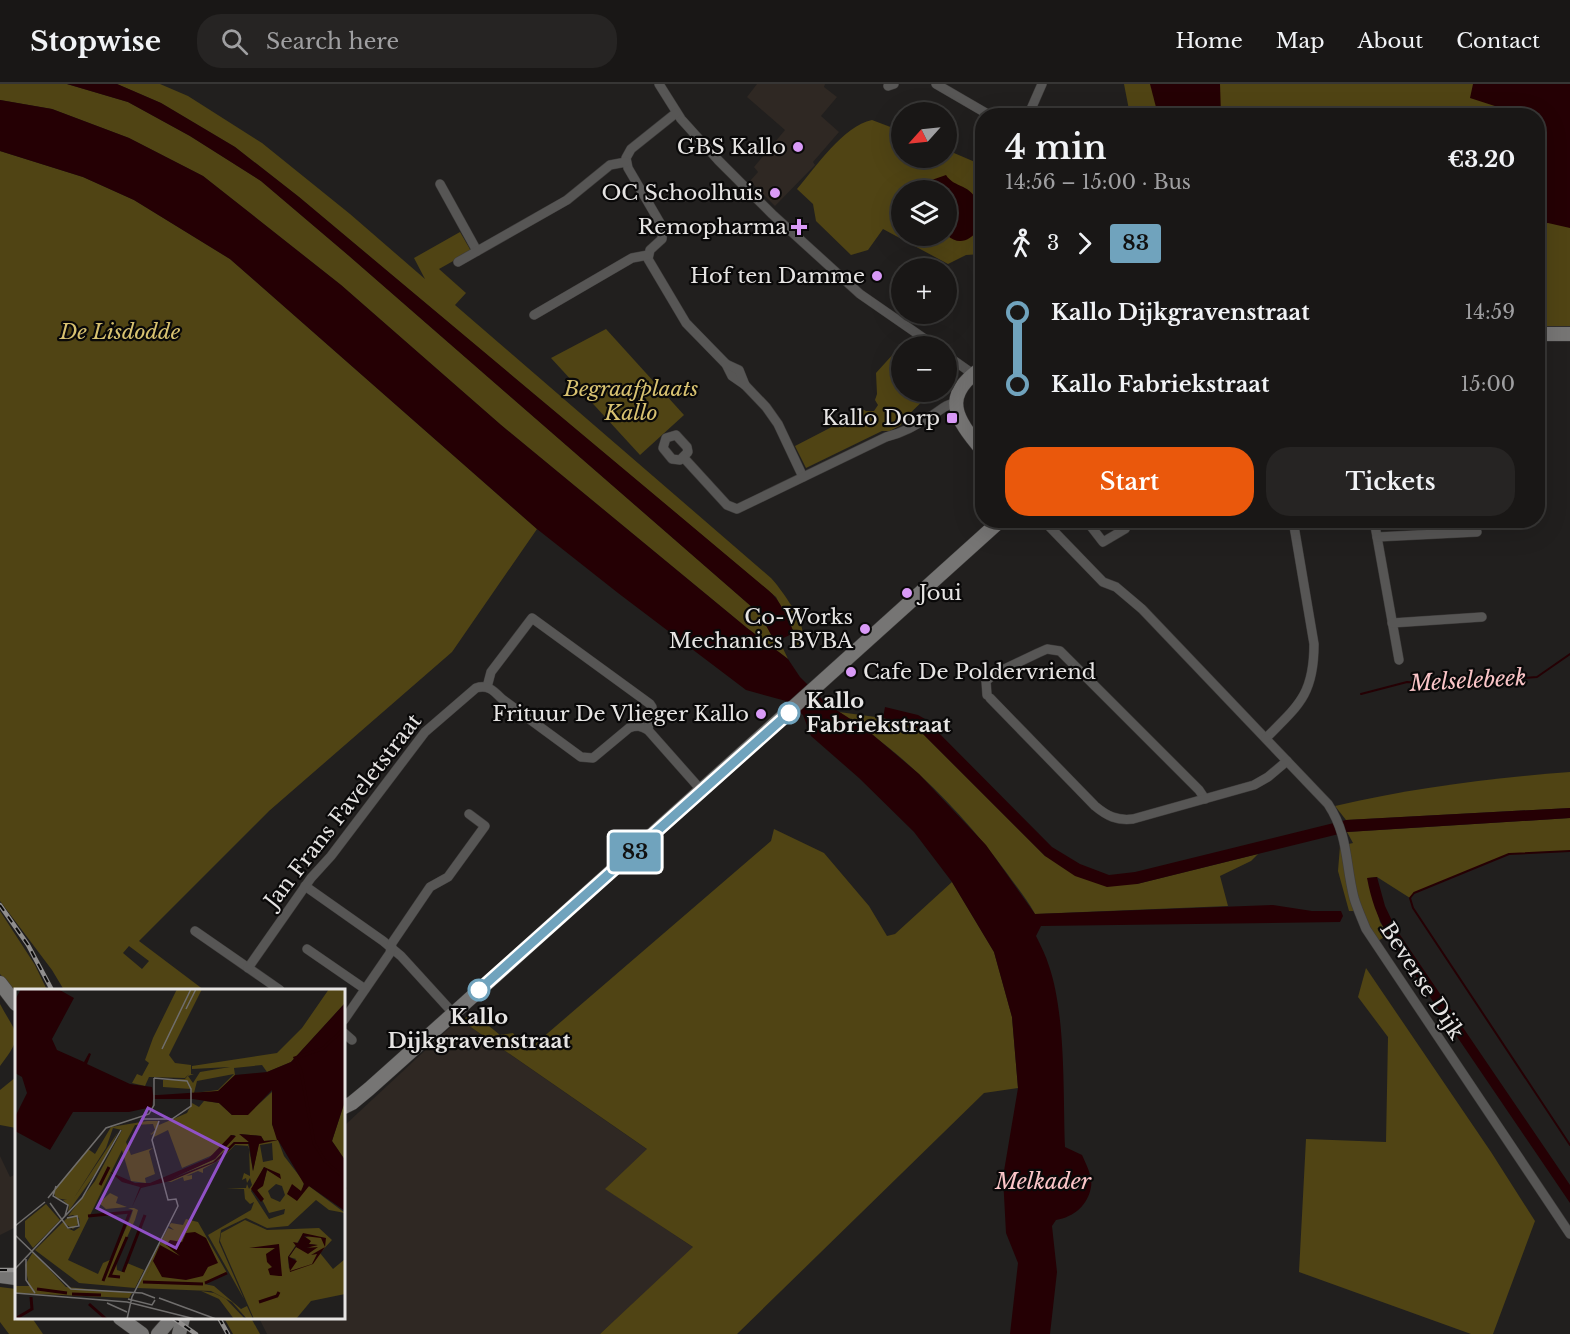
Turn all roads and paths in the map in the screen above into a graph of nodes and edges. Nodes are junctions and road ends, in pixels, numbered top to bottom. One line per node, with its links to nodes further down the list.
1 (659, 84): 6 (street)
2 (936, 84): 4 (street)
3 (1042, 84): 5 (street)
4 (977, 108)
5 (1032, 108)
6 (676, 113): 7 (street); 15 (street)
7 (626, 162): 9 (street); 10 (street)
8 (440, 184): 9 (street)
9 (477, 251): 11 (street)
10 (648, 255): 12 (street); 22 (street)
11 (458, 262)
12 (534, 315)
13 (1545, 334): 14 (main road)
14 (1570, 334)
15 (920, 336)
16 (957, 361): 17 (street)
17 (975, 370)
18 (975, 376): 19 (main road)
19 (956, 403): 20 (main road); 22 (street)
20 (975, 441)
21 (684, 458): 22 (street)
22 (803, 477)
23 (992, 528): 38 (main road)
24 (1051, 528): 36 (street, Beverse Dijk)
25 (1092, 528): 26 (street)
26 (1126, 528)
27 (1294, 528): 36 (street)
28 (1375, 528): 30 (street)
29 (1477, 532): 30 (street)
30 (1377, 537): 32 (street)
31 (1482, 617): 32 (street)
32 (1392, 623): 33 (street)
33 (1399, 660)
34 (487, 687): 35 (street); 35 (street); 41 (street, Jan Frans Faveletstraat)
35 (648, 730): 38 (street)
36 (1266, 738): 37 (street, Beverse Dijk)
37 (1287, 761): 39 (street); 55 (street, Beverse Dijk)
38 (702, 791): 50 (main road)
39 (1206, 799): 39 (street)
40 (468, 814): 43 (street)
41 (305, 886): 43 (street); 45 (street, Jan Frans Faveletstraat)
42 (195, 931): 45 (street)
43 (391, 948): 48 (street); 50 (street)
44 (307, 949): 48 (street)
45 (248, 968): 47 (street)
46 (0, 983): 49 (main road)
47 (279, 989)
48 (365, 989): 51 (street)
49 (15, 1003)
50 (453, 1013): 54 (main road)
51 (345, 1019)
52 (345, 1035): 53 (street)
53 (352, 1040)
54 (345, 1106)
55 (1570, 1234)
56 (0, 1276): 57 (main road)
57 (15, 1278)
58 (123, 1319): 62 (main road)
59 (136, 1319): 63 (main road)
60 (170, 1319): 63 (main road)
61 (183, 1319): 64 (main road)
62 (142, 1334)
63 (156, 1334)
64 (179, 1334)

